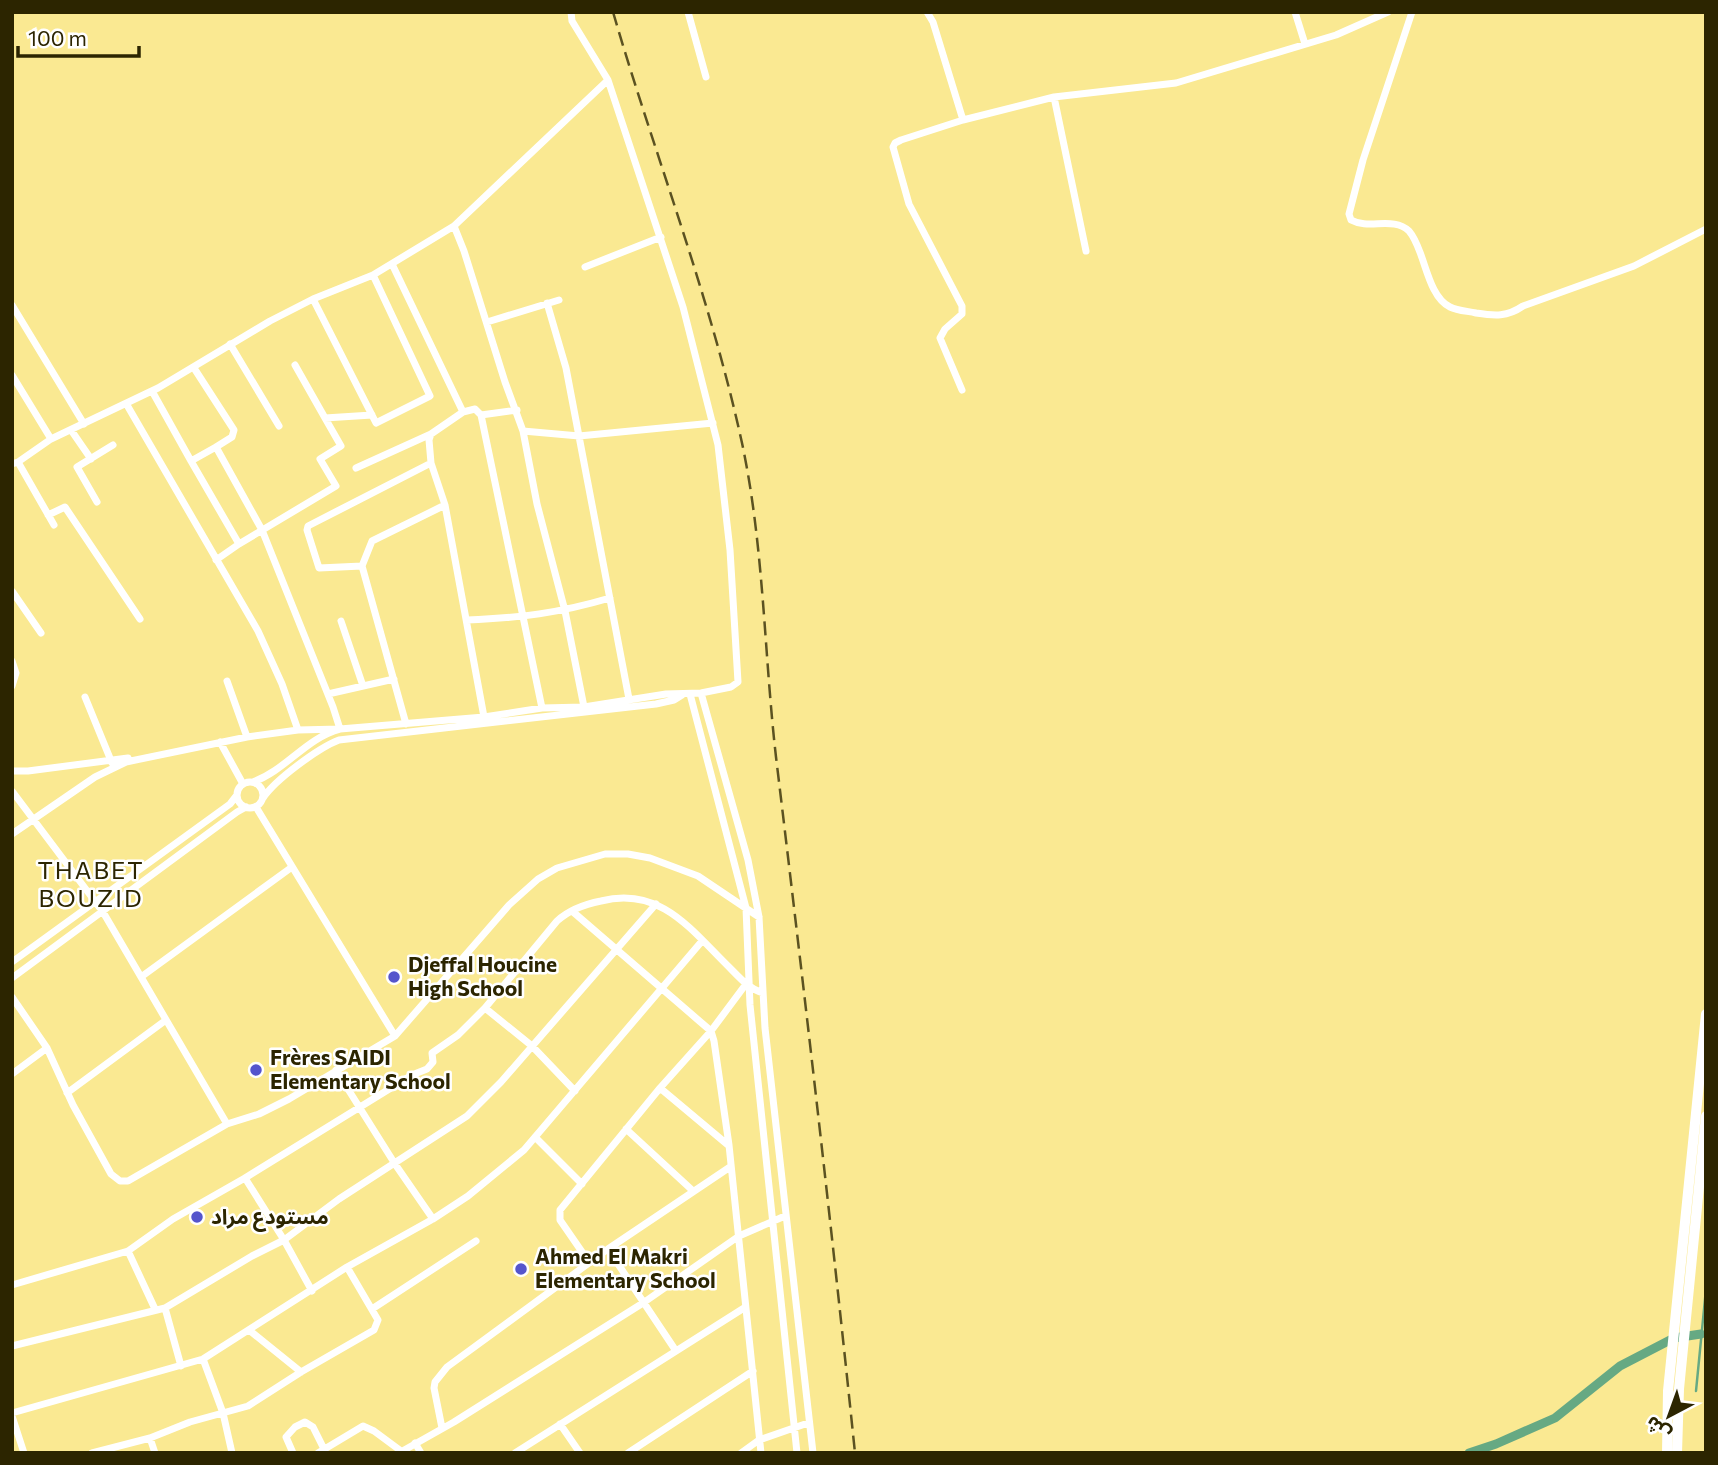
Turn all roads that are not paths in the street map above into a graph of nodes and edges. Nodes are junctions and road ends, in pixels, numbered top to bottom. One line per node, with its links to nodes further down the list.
1 (571, 12): 9 (street)
2 (688, 12): 8 (street)
3 (927, 12): 11 (street)
4 (1295, 12): 7 (street)
5 (1388, 12): 7 (street)
6 (1412, 12): 13 (street)
7 (1306, 44): 10 (street)
8 (706, 77)
9 (608, 80): 12 (street); 14 (street)
10 (1054, 97): 11 (street); 15 (street)
11 (963, 120): 28 (street)
12 (454, 226): 16 (street); 23 (street)
13 (1706, 229)
14 (661, 237): 17 (street); 36 (street)
15 (1086, 251)
16 (392, 264): 18 (street); 32 (street)
17 (586, 267)
18 (373, 275): 19 (street); 33 (street)
19 (313, 299): 24 (street); 33 (street)
20 (559, 300): 21 (street)
21 (547, 303): 23 (street); 42 (street)
22 (12, 305): 37 (street)
23 (487, 322): 31 (street)
24 (230, 344): 26 (street); 38 (street)
25 (295, 365): 35 (street)
26 (194, 368): 29 (street); 45 (street)
27 (12, 375): 43 (street)
28 (962, 390)
29 (152, 391): 30 (street); 47 (street)
30 (127, 405): 37 (street); 57 (street)
31 (517, 411): 34 (street); 40 (street)
32 (463, 412): 34 (street); 41 (street)
33 (372, 415): 35 (street)
34 (481, 415): 62 (street)
35 (325, 418): 55 (street)
36 (713, 423): 42 (street); 72 (street)
37 (84, 424): 39 (street)
38 (279, 426)
39 (71, 430): 43 (street); 46 (street)
40 (523, 431): 42 (street); 61 (street)
41 (431, 434): 49 (street); 50 (street)
42 (579, 436): 60 (street)
43 (51, 439): 48 (street)
44 (113, 445): 46 (street)
45 (216, 447): 47 (street); 55 (street)
46 (91, 459): 51 (street)
47 (191, 461): 56 (street)
48 (15, 463): 53 (street)
49 (431, 463): 52 (street); 58 (street)
50 (356, 468)
51 (97, 502)
52 (445, 505): 58 (street); 64 (street)
53 (48, 515): 54 (street); 63 (street)
54 (54, 525)
55 (262, 530): 56 (street); 73 (street)
56 (239, 544): 57 (street)
57 (216, 559): 82 (street)
58 (362, 566): 68 (street)
59 (12, 591): 66 (street)
60 (610, 598): 61 (street); 76 (street)
61 (565, 611): 62 (street); 77 (street)
62 (524, 618): 64 (street); 78 (street)
63 (140, 619)
64 (467, 620): 79 (street)
65 (341, 621): 71 (street)
66 (41, 633)
67 (12, 661): 70 (street)
68 (394, 679): 71 (street); 80 (street)
69 (227, 681): 83 (street)
70 (12, 685)
71 (363, 686): 73 (street)
72 (701, 693): 74 (street); 102 (street)
73 (328, 694): 81 (street)
74 (686, 694): 76 (street); 91 (street); 99 (street)
75 (85, 697): 85 (street)
76 (629, 699): 77 (street)
77 (584, 707): 78 (street)
78 (542, 708): 79 (street)
79 (484, 717): 80 (street)
80 (406, 724): 81 (street)
81 (340, 729): 82 (street); 87 (street)
82 (298, 730): 83 (street)
83 (247, 737): 84 (street)
84 (220, 742): 85 (street); 88 (street)
85 (112, 763): 86 (street); 94 (street)
86 (12, 771)
87 (253, 782): 88 (street); 91 (street)
88 (243, 784): 90 (street)
89 (12, 791): 94 (street)
90 (237, 795): 92 (street); 97 (street)
91 (263, 798): 93 (street)
92 (246, 807): 93 (street); 101 (street)
93 (256, 807): 96 (street)
94 (33, 820): 95 (street); 97 (street)
95 (12, 834)
96 (292, 867): 106 (street); 116 (street)
97 (95, 901): 101 (street); 105 (street)
98 (656, 904): 100 (street); 103 (street); 104 (street)
99 (746, 908): 102 (street); 108 (street); 116 (street)
100 (572, 911): 104 (street); 112 (street)
101 (103, 912): 106 (street); 107 (street)
102 (760, 917): 110 (street)
103 (702, 941): 108 (street); 109 (street)
104 (617, 950): 109 (street); 117 (street)
105 (12, 962)
106 (141, 977): 114 (street)
107 (12, 978)
108 (748, 986): 110 (street); 115 (street); 137 (street)
109 (661, 987): 115 (street); 122 (street)
110 (763, 993): 135 (street)
111 (12, 997): 118 (street)
112 (485, 1008): 117 (street); 124 (street)
113 (1706, 1014): 183 (main road)
114 (166, 1020): 123 (street); 126 (street)
115 (710, 1031): 121 (street); 129 (street)
116 (395, 1035): 119 (street)
117 (532, 1046): 122 (street); 130 (street)
118 (47, 1048): 120 (street); 123 (street)
119 (336, 1070): 124 (street); 126 (street)
120 (12, 1074)
121 (660, 1088): 127 (street); 129 (street)
122 (575, 1091): 128 (street)
123 (67, 1093): 126 (street)
124 (359, 1108): 130 (street); 132 (street)
125 (1706, 1116): 184 (main road)
126 (227, 1124)
127 (626, 1129): 133 (street); 134 (street)
128 (535, 1137): 133 (street); 136 (street)
129 (729, 1145): 131 (street)
130 (395, 1164): 136 (street); 139 (street)
131 (730, 1167): 134 (street); 138 (street)
132 (245, 1178): 139 (street); 142 (street)
133 (582, 1184): 143 (street)
134 (692, 1190): 141 (street)
135 (785, 1216): 137 (street); 161 (street)
136 (433, 1219): 144 (street)
137 (772, 1221): 138 (street); 163 (street)
138 (739, 1236): 147 (street); 149 (street)
139 (284, 1240): 146 (street); 148 (street)
140 (476, 1241): 151 (street)
141 (608, 1249): 143 (street); 147 (street)
142 (128, 1251): 145 (street); 150 (street)
143 (589, 1262): 164 (street)
144 (347, 1267): 146 (street); 151 (street)
145 (12, 1285)
146 (312, 1291): 152 (street)
147 (643, 1303): 154 (street); 164 (street)
148 (165, 1308): 150 (street); 156 (street)
149 (744, 1308): 154 (street); 157 (street)
150 (155, 1309): 153 (street)
151 (372, 1309): 158 (street)
152 (249, 1330): 155 (street); 158 (street)
153 (12, 1346)
154 (676, 1351): 162 (street)
155 (203, 1359): 156 (street); 159 (street)
156 (181, 1366): 160 (street)
157 (753, 1371): 166 (street); 178 (street)
158 (301, 1372): 159 (street)
159 (223, 1413): 165 (street); 173 (street)
160 (12, 1414): 170 (street)
161 (808, 1423): 163 (street); 182 (street)
162 (560, 1424): 176 (street); 177 (street)
163 (794, 1426): 166 (street); 181 (street)
164 (442, 1428): 167 (street)
165 (150, 1438): 171 (street); 172 (street)
166 (759, 1440): 179 (street); 180 (street)
167 (415, 1443): 169 (street); 175 (street)
168 (321, 1451): 169 (street); 174 (street)
169 (400, 1452)
170 (24, 1453)
171 (92, 1453)
172 (155, 1453)
173 (232, 1453)
174 (293, 1453)
175 (421, 1453)
176 (516, 1453)
177 (580, 1453)
178 (628, 1453)
179 (741, 1453)
180 (761, 1453)
181 (797, 1453)
182 (813, 1453)
183 (1667, 1453)
184 (1677, 1453)

